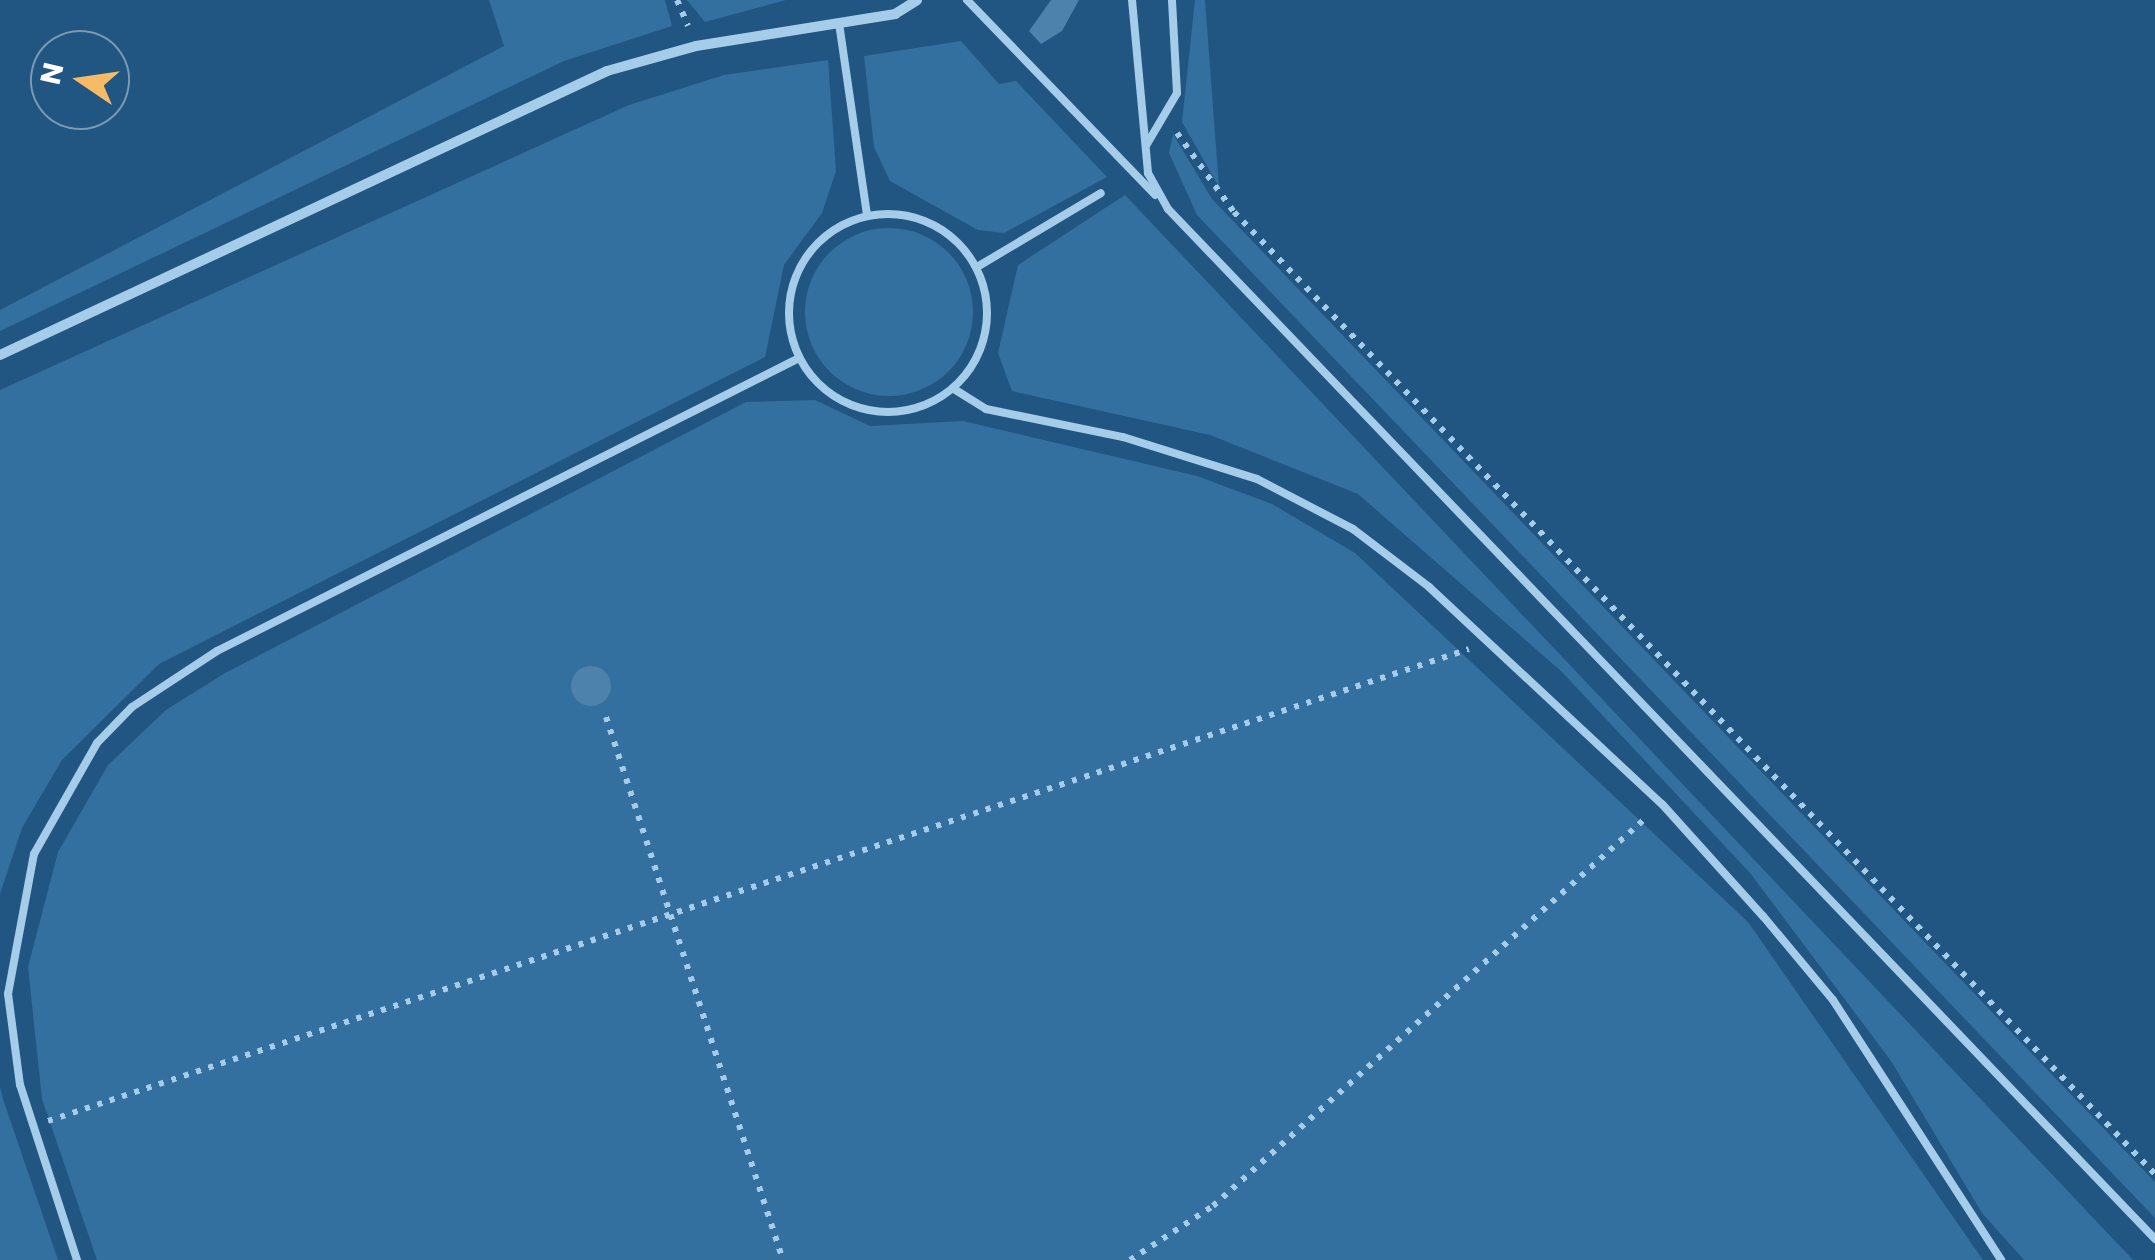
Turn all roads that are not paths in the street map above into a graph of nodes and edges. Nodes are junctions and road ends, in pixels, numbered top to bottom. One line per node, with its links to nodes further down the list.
1 (917, 0): 7 (street)
2 (967, 0): 10 (lane)
3 (1122, 0): 6 (lane)
4 (1132, 0): 6 (lane)
5 (1172, 0): 8 (lane)
6 (1130, 17): 8 (lane)
7 (838, 23): 11 (lane); 13 (street)
8 (1146, 154): 10 (lane)
9 (1101, 193): 12 (lane)
10 (1168, 208): 16 (lane)
11 (867, 216): 12 (lane); 14 (lane)
12 (977, 267): 15 (lane)
13 (0, 355)
14 (800, 358): 15 (lane); 17 (lane)
15 (954, 388): 18 (lane)
16 (2155, 1239)
17 (77, 1260)
18 (2001, 1260)

